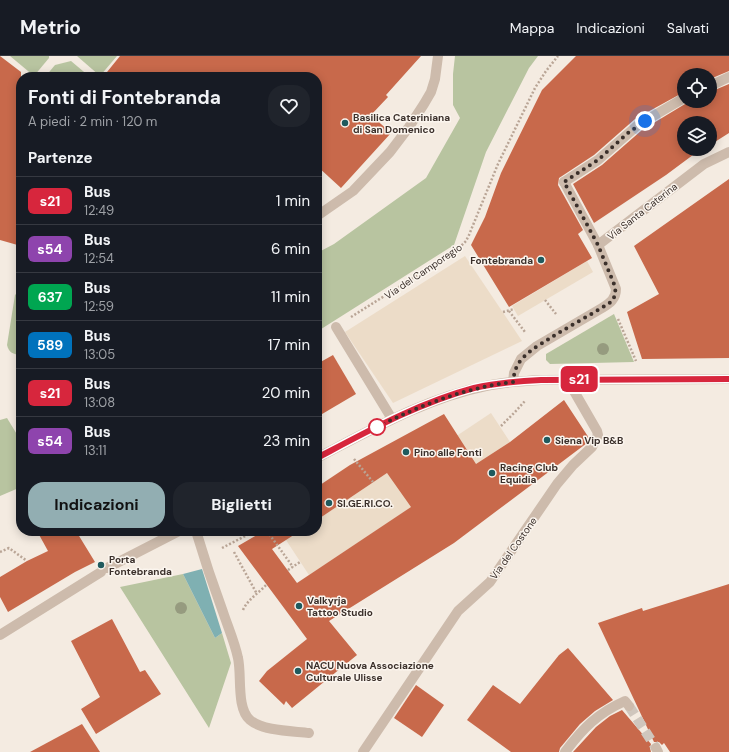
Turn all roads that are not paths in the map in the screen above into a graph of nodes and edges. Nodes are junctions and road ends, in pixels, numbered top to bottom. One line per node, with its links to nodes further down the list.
1 (438, 56): 6 (street)
2 (729, 78): 3 (street)
3 (717, 83)
4 (677, 102): 7 (street)
5 (729, 152): 7 (street, Via Santa Caterina)
6 (322, 212)
7 (598, 245): 11 (street, Via Santa Caterina)
8 (336, 327): 12 (street)
9 (567, 379): 10 (street); 11 (street); 19 (street, Via del Costone)
10 (729, 379)
11 (513, 382): 12 (street)
12 (392, 419): 13 (street)
13 (322, 455)
14 (169, 536): 16 (street)
15 (197, 536): 18 (street)
16 (0, 635)
17 (629, 706): 20 (street)
18 (310, 733)
19 (363, 752)
20 (565, 752)

